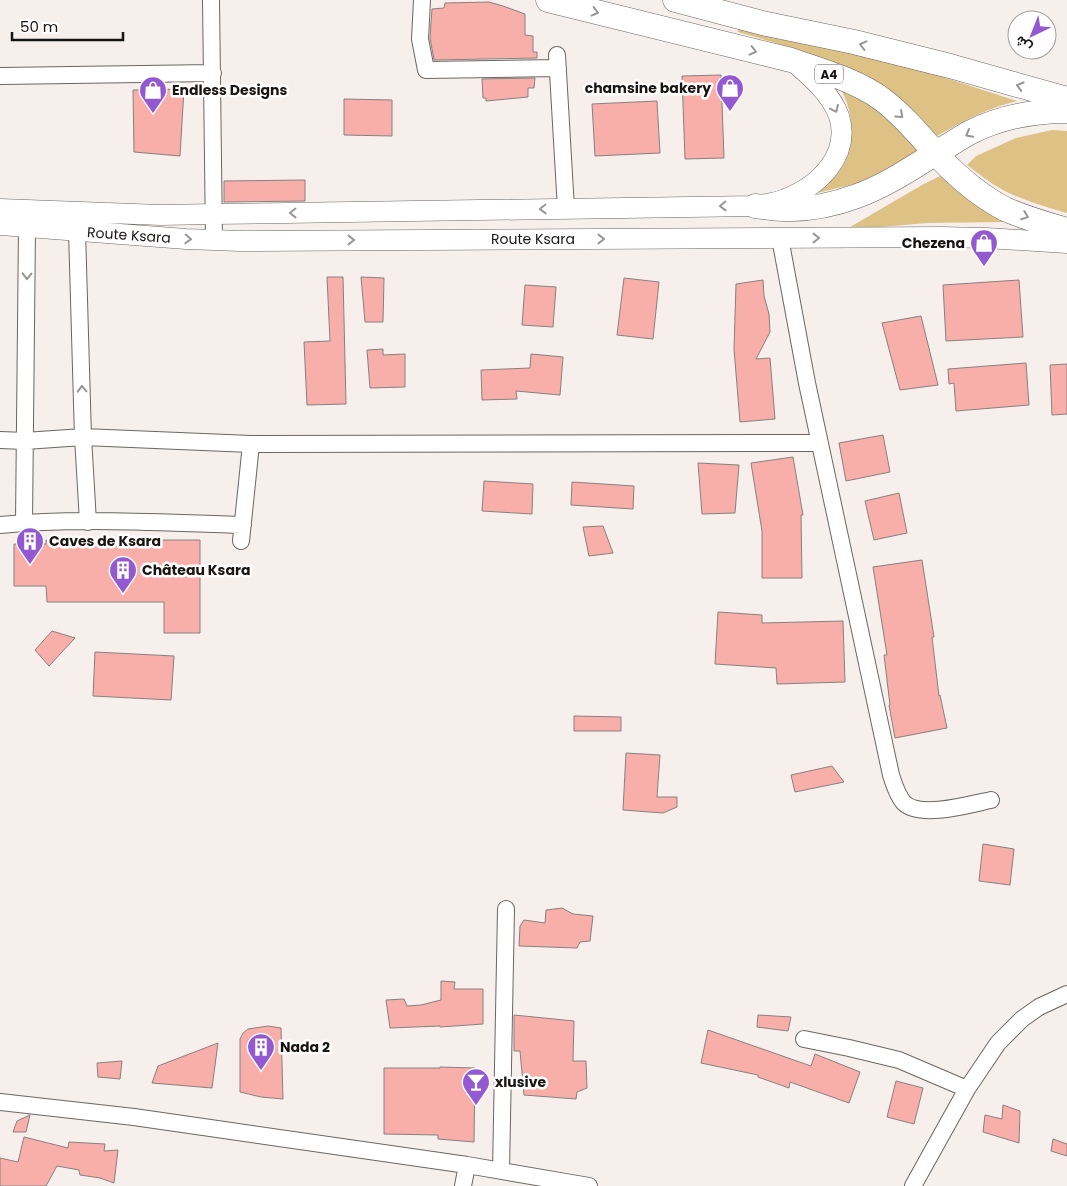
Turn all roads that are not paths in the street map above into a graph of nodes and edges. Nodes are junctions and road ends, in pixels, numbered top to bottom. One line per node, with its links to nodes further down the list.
1 (211, 0): 6 (street)
2 (422, 0): 13 (street)
3 (548, 0): 5 (highway, A4, one-way to 5)
4 (675, 0): 8 (highway, one-way to 4)
5 (791, 60): 10 (highway, A4, one-way to 10); 11 (main road, Route Ksara, one-way to 11)
6 (213, 73): 7 (street); 14 (street)
7 (0, 76)
8 (1067, 99)
9 (1067, 111): 10 (highway, one-way to 10)
10 (936, 153): 11 (highway); 18 (highway, A4, one-way to 18)
11 (755, 206): 13 (main road, Route Ksara, one-way to 13)
12 (0, 209): 15 (main road, Route Ksara)
13 (566, 209): 14 (main road, Route Ksara, one-way to 14)
14 (214, 214): 16 (main road, Route Ksara); 20 (street)
15 (27, 218): 16 (main road, Route Ksara); 17 (main road, Route Ksara); 24 (street, one-way to 24)
16 (77, 221): 20 (main road, Route Ksara, one-way to 20); 22 (street, one-way to 16)
17 (0, 225)
18 (1067, 230)
19 (780, 238): 20 (main road, Route Ksara, one-way to 19); 21 (main road, Route Ksara, one-way to 21); 25 (street)
20 (214, 240)
21 (1067, 243)
22 (83, 437): 24 (street); 26 (street); 27 (street)
23 (0, 440): 24 (street)
24 (25, 441): 28 (street)
25 (820, 443): 26 (street); 30 (street)
26 (251, 444): 27 (street)
27 (88, 522): 28 (street)
28 (24, 523): 29 (street)
29 (0, 525)
30 (991, 800)
31 (506, 909): 37 (street)
32 (1067, 994): 34 (street)
33 (804, 1039): 34 (street)
34 (967, 1089): 40 (street)
35 (0, 1103): 36 (street)
36 (466, 1165): 37 (street); 38 (street)
37 (501, 1170): 39 (street)
38 (463, 1186)
39 (589, 1186)
40 (913, 1186)

